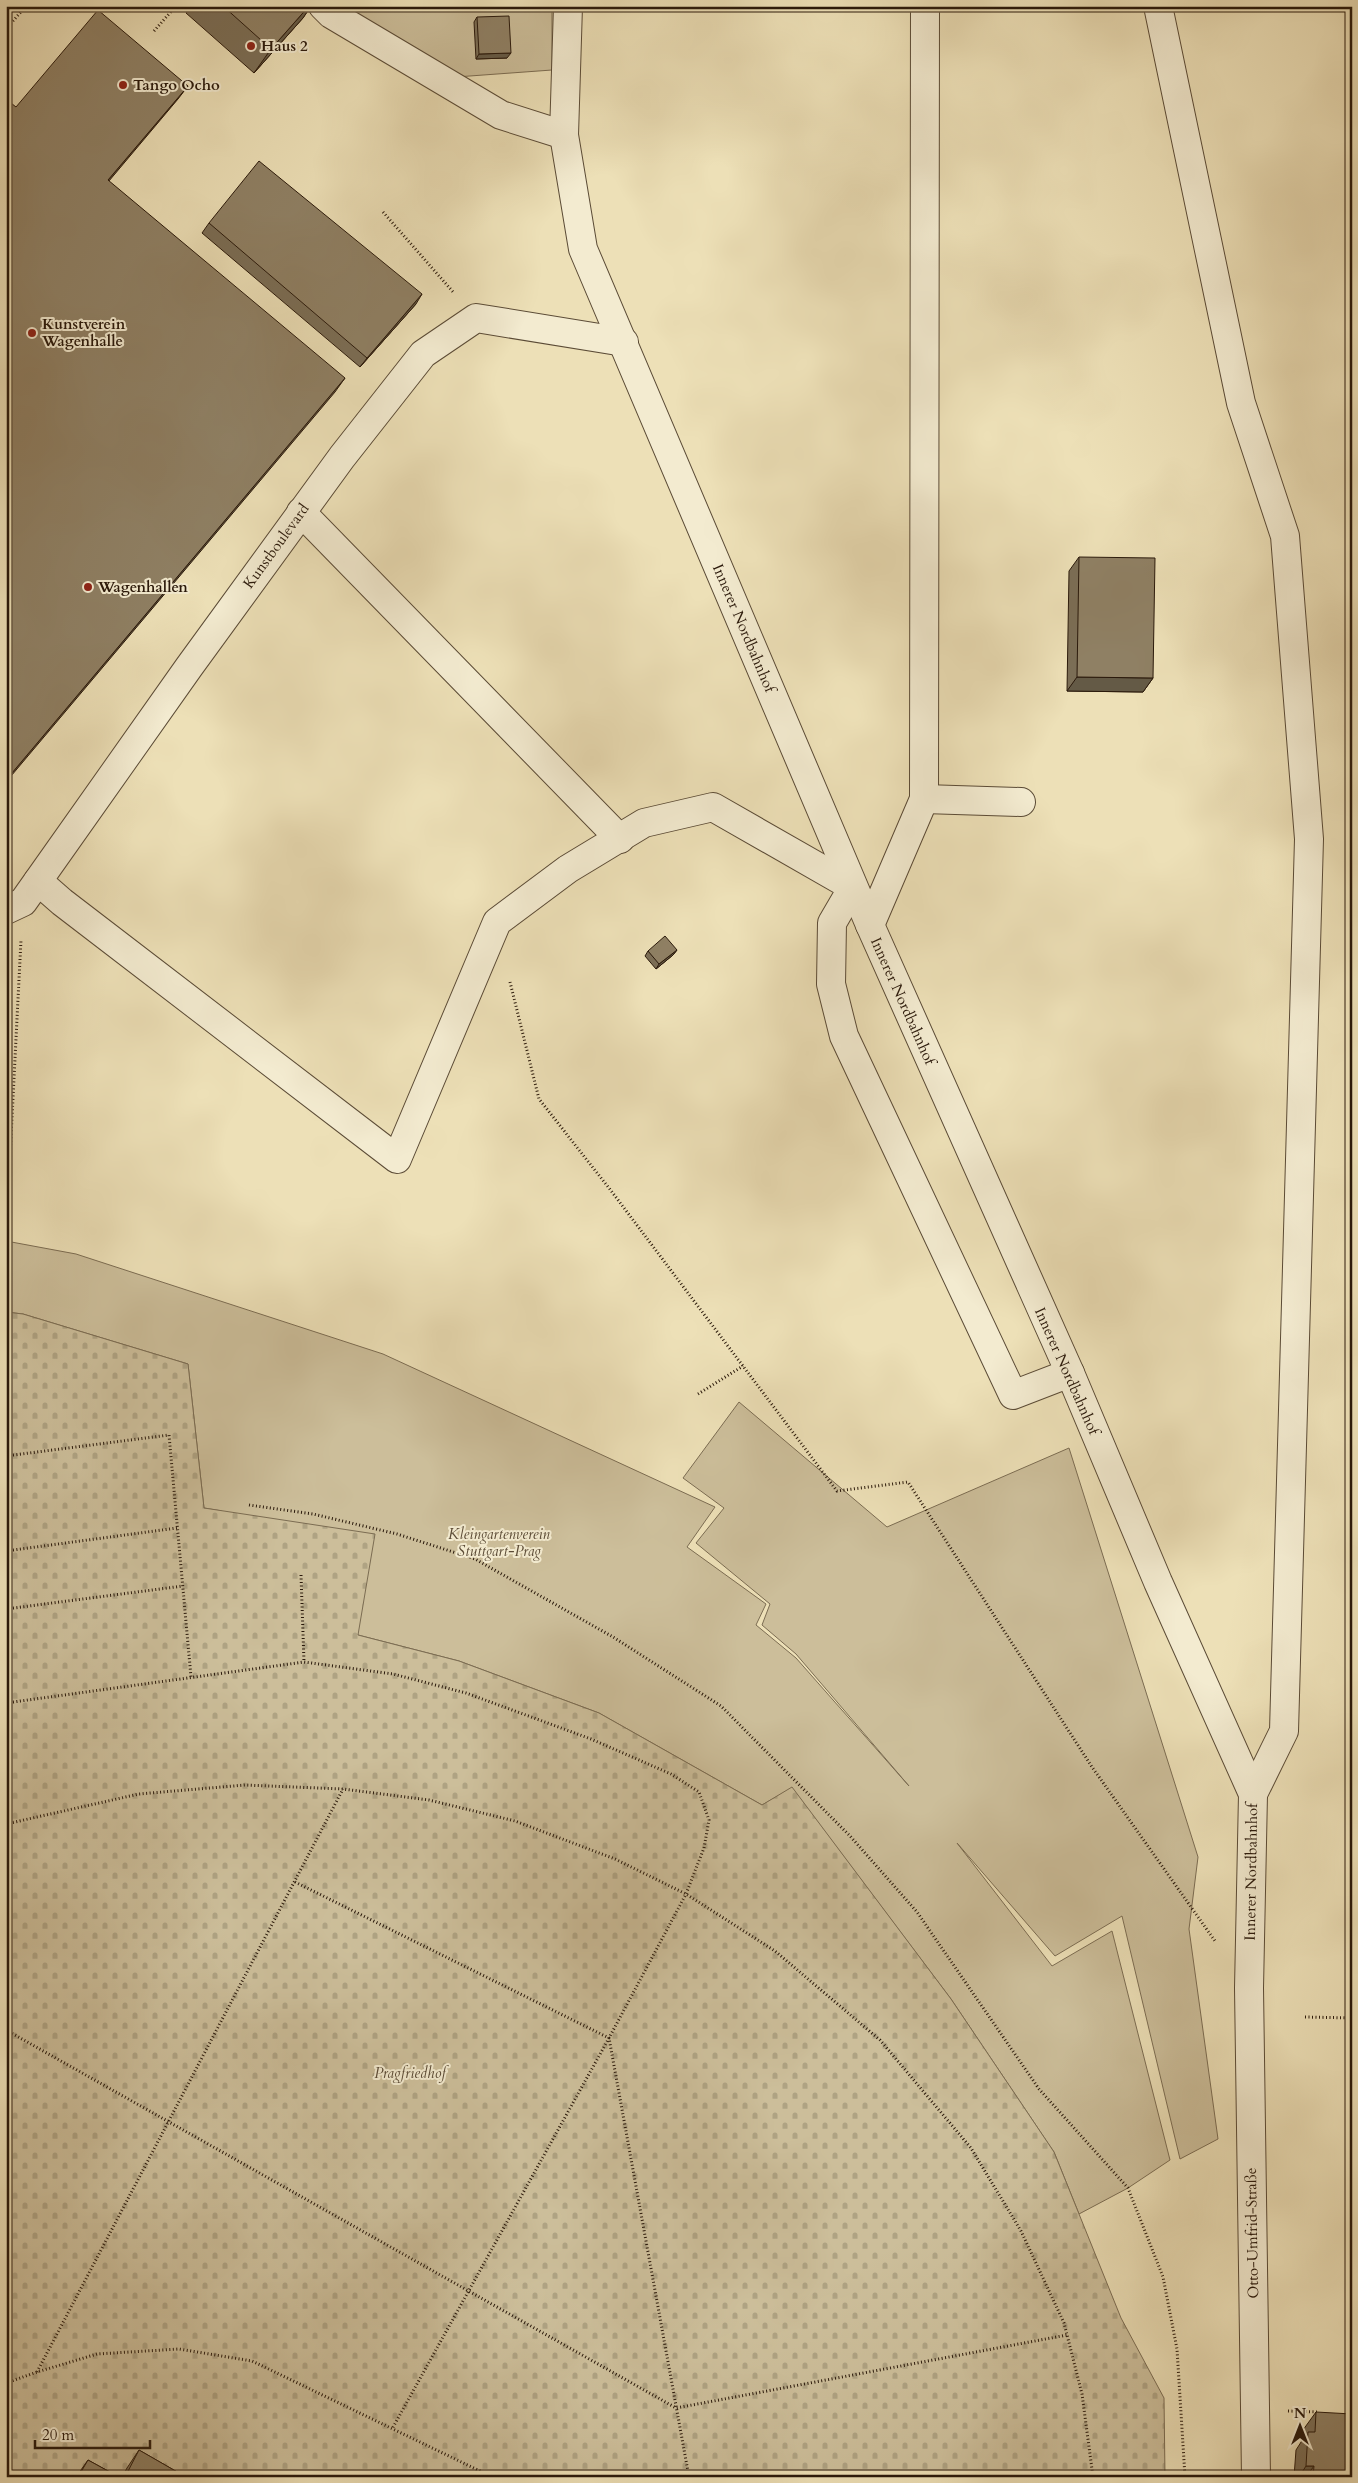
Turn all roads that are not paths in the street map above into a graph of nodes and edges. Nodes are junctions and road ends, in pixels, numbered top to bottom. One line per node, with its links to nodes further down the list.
1 (323, 6): 5 (street)
2 (568, 6): 5 (street, Innerer Nordbahnhof)
3 (925, 6): 8 (street)
4 (1158, 6): 15 (street)
5 (564, 135): 6 (street, Innerer Nordbahnhof)
6 (624, 342): 7 (street, Kunstboulevard); 11 (street, Innerer Nordbahnhof)
7 (301, 512): 10 (street); 12 (street, Kunstboulevard)
8 (924, 799): 9 (street); 13 (street)
9 (1021, 802)
10 (620, 839): 11 (street); 12 (street)
11 (853, 887): 13 (street, Innerer Nordbahnhof); 14 (street)
12 (22, 898)
13 (870, 925): 14 (street, Innerer Nordbahnhof)
14 (1070, 1373): 15 (street, Innerer Nordbahnhof)
15 (1253, 1794): 16 (street, Innerer Nordbahnhof)
16 (1249, 1988): 17 (street, Otto-Umfrid-Straße)
17 (1256, 2477)

